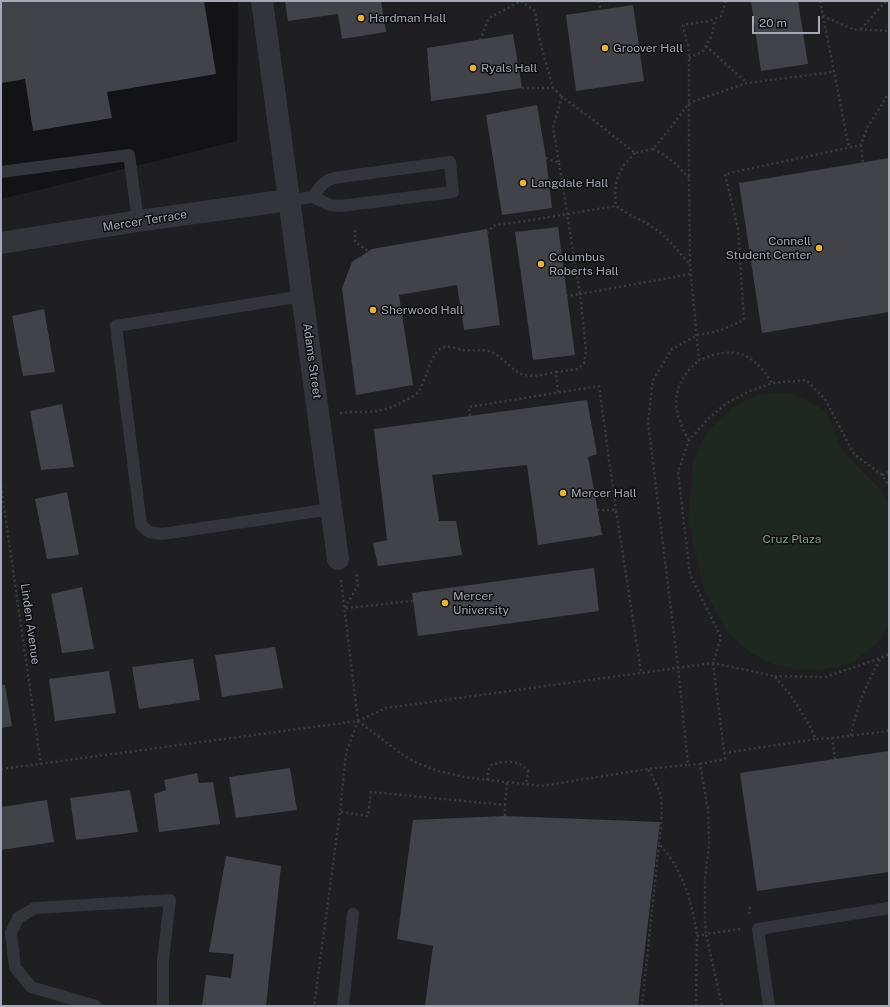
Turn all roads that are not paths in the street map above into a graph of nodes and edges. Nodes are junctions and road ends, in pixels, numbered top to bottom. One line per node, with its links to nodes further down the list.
1 (262, 1): 4 (street, Adams Street)
2 (1, 172): 5 (lane)
3 (313, 197): 3 (lane); 4 (lane)
4 (289, 200): 5 (street, Mercer Terrace); 7 (street, Adams Street)
5 (138, 221): 6 (street, Mercer Terrace)
6 (1, 243)
7 (303, 296): 8 (street, Adams Street); 8 (lane)
8 (332, 509): 9 (street, Adams Street)
9 (338, 559)
10 (889, 908): 15 (lane)
11 (354, 914): 14 (lane)
12 (96, 1006): 13 (lane)
13 (163, 1006)
14 (343, 1006)
15 (769, 1006)

